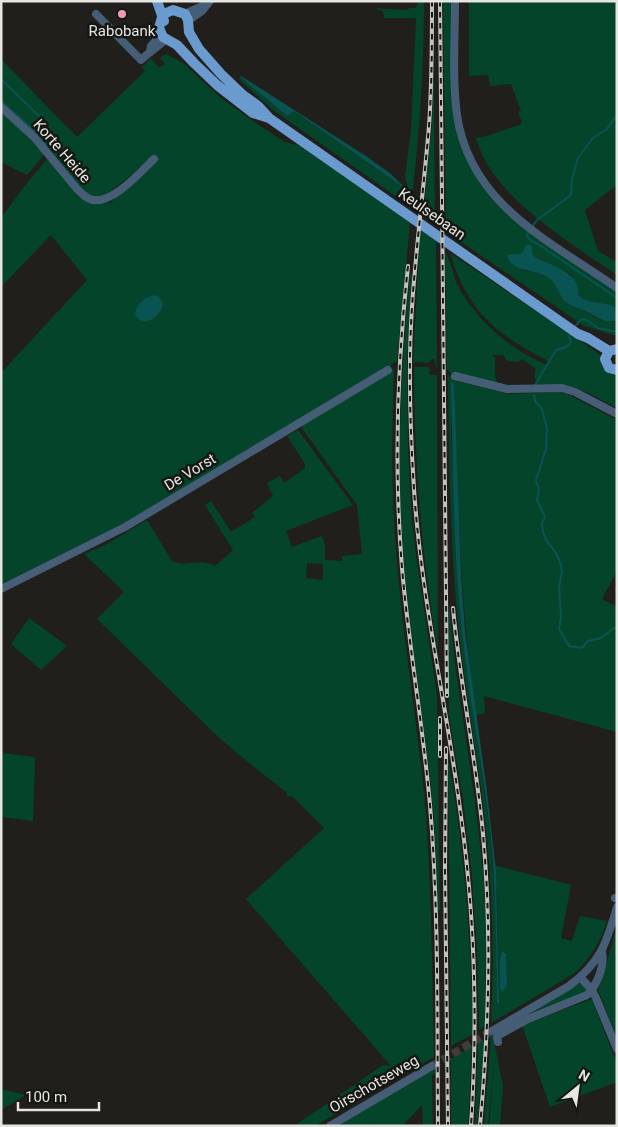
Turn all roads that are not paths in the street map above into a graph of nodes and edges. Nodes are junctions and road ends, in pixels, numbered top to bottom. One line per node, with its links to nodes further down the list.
1 (155, 1): 6 (main road)
2 (455, 1): 12 (street)
3 (208, 3): 4 (street)
4 (180, 9): 6 (main road); 7 (main road)
5 (96, 14): 8 (street)
6 (162, 18): 8 (main road)
7 (190, 31): 8 (main road); 10 (main road, Keulsebaan)
8 (169, 39): 10 (main road, Keulsebaan)
9 (1, 107): 11 (street, Korte Heide)
10 (269, 118): 13 (main road, Keulsebaan)
11 (154, 159)
12 (617, 288)
13 (610, 352): 15 (main road)
14 (388, 370): 18 (street, De Vorst)
15 (617, 370)
16 (455, 376): 17 (street)
17 (617, 414)
18 (1, 589)
19 (617, 907): 20 (street)
20 (602, 952): 21 (street); 22 (street)
21 (581, 978): 22 (street); 23 (street)
22 (592, 990): 24 (street); 25 (street)
23 (492, 1031)
24 (498, 1042)
25 (617, 1049)
26 (432, 1066): 27 (street, Oirschotseweg)
27 (330, 1126)

